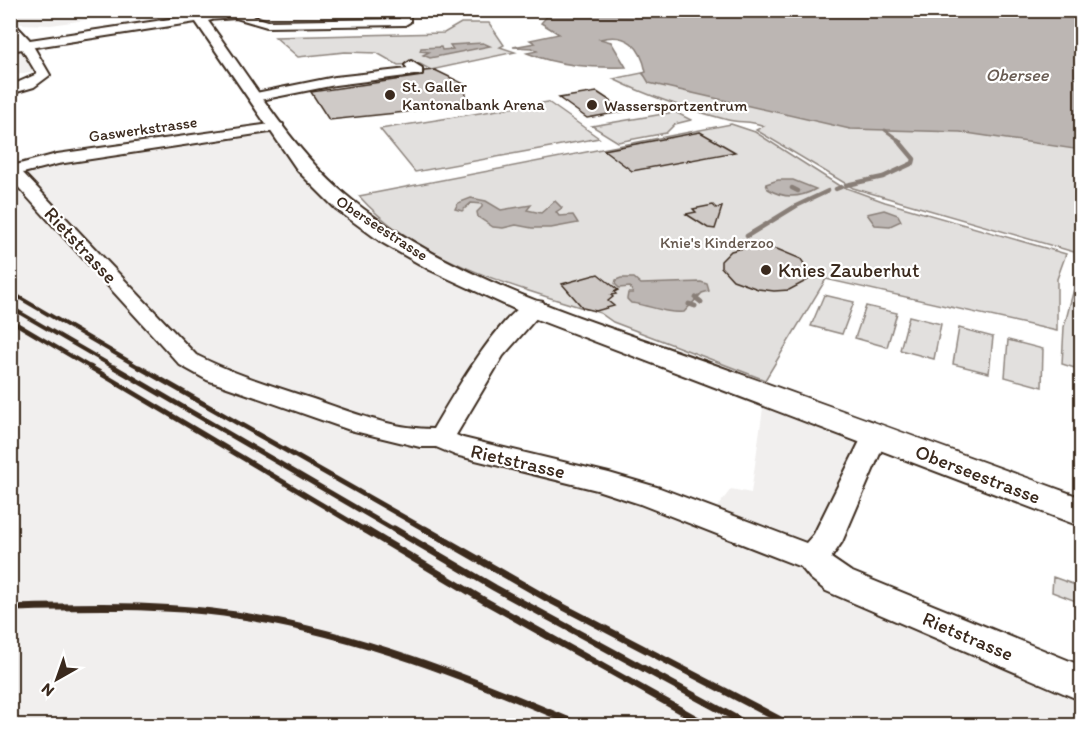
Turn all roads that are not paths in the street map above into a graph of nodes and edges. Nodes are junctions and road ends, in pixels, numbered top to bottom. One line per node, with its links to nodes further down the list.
1 (405, 10): 5 (street)
2 (414, 10): 3 (street)
3 (488, 11)
4 (269, 12): 5 (street)
5 (238, 15): 6 (street)
6 (198, 16): 8 (street); 12 (street, Oberseestrasse)
7 (11, 23): 8 (street)
8 (27, 44): 9 (street); 11 (street)
9 (10, 47)
10 (411, 65): 12 (street)
11 (10, 90)
12 (256, 97): 13 (street, Oberseestrasse)
13 (278, 128): 14 (street, Gaswerkstrasse); 15 (street, Oberseestrasse)
14 (12, 169): 17 (street, Rietstrasse)
15 (535, 307): 16 (street, Oberseestrasse); 17 (street)
16 (875, 435): 18 (street, Oberseestrasse); 19 (street)
17 (441, 438): 19 (street, Rietstrasse)
18 (1082, 513)
19 (812, 558): 20 (street, Rietstrasse)
20 (1082, 684)

